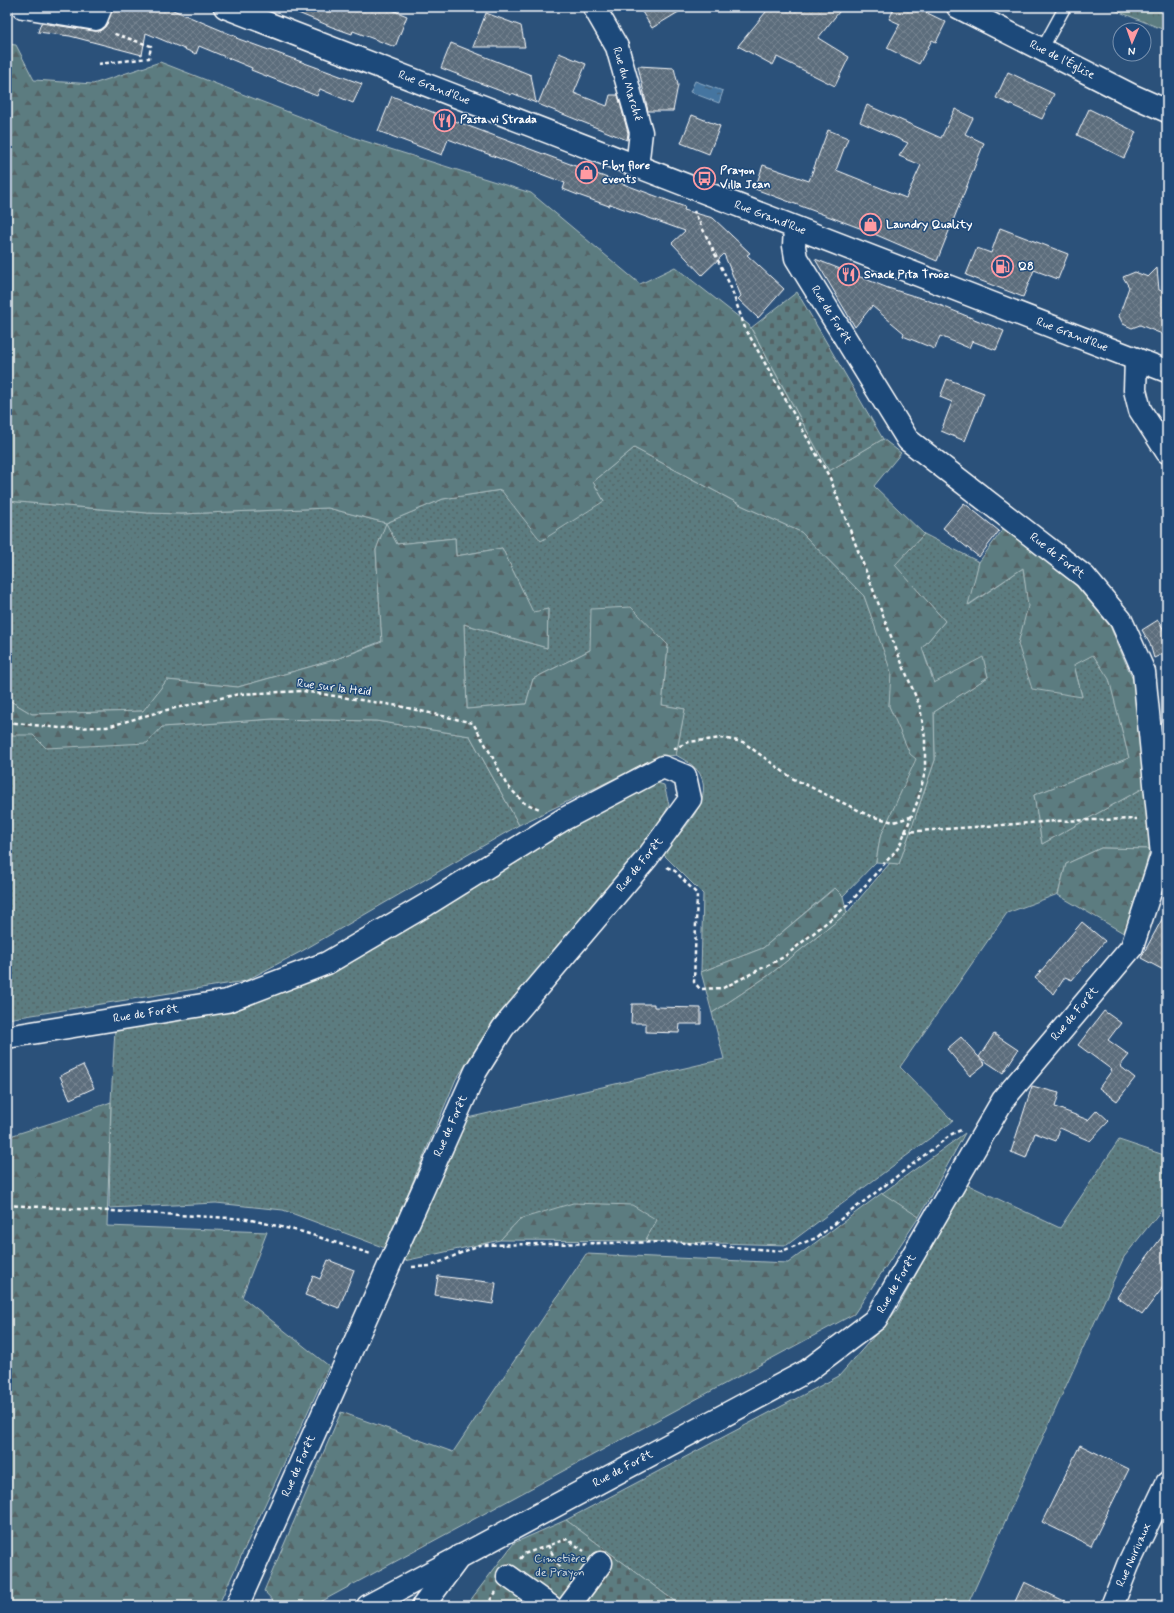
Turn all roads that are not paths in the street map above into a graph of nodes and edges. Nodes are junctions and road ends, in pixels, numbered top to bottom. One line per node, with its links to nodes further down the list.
1 (23, 7): 6 (street)
2 (225, 7): 9 (street, Rue Grand'Rue)
3 (594, 7): 9 (street, Rue du Marché)
4 (958, 7): 7 (street, Rue de l'Église)
5 (1065, 7): 7 (lane)
6 (99, 13)
7 (1042, 50): 8 (street, Rue de l'Église)
8 (1166, 108)
9 (637, 167): 10 (street, Rue Grand'Rue)
10 (795, 228): 11 (street, Rue Grand'Rue); 16 (street, Rue de Forêt)
11 (1136, 359): 12 (street, Rue Grand'Rue); 13 (street)
12 (1167, 371)
13 (1167, 452)
14 (7, 1037): 20 (street, Rue de Forêt)
15 (1167, 1483): 24 (street, Rue Noirivaux)
16 (460, 1556): 21 (street, Rue de Forêt); 22 (street)
17 (601, 1563): 19 (street)
18 (508, 1576): 23 (street)
19 (572, 1602)
20 (237, 1606)
21 (368, 1606)
22 (423, 1606)
23 (550, 1606)
24 (1112, 1606)

